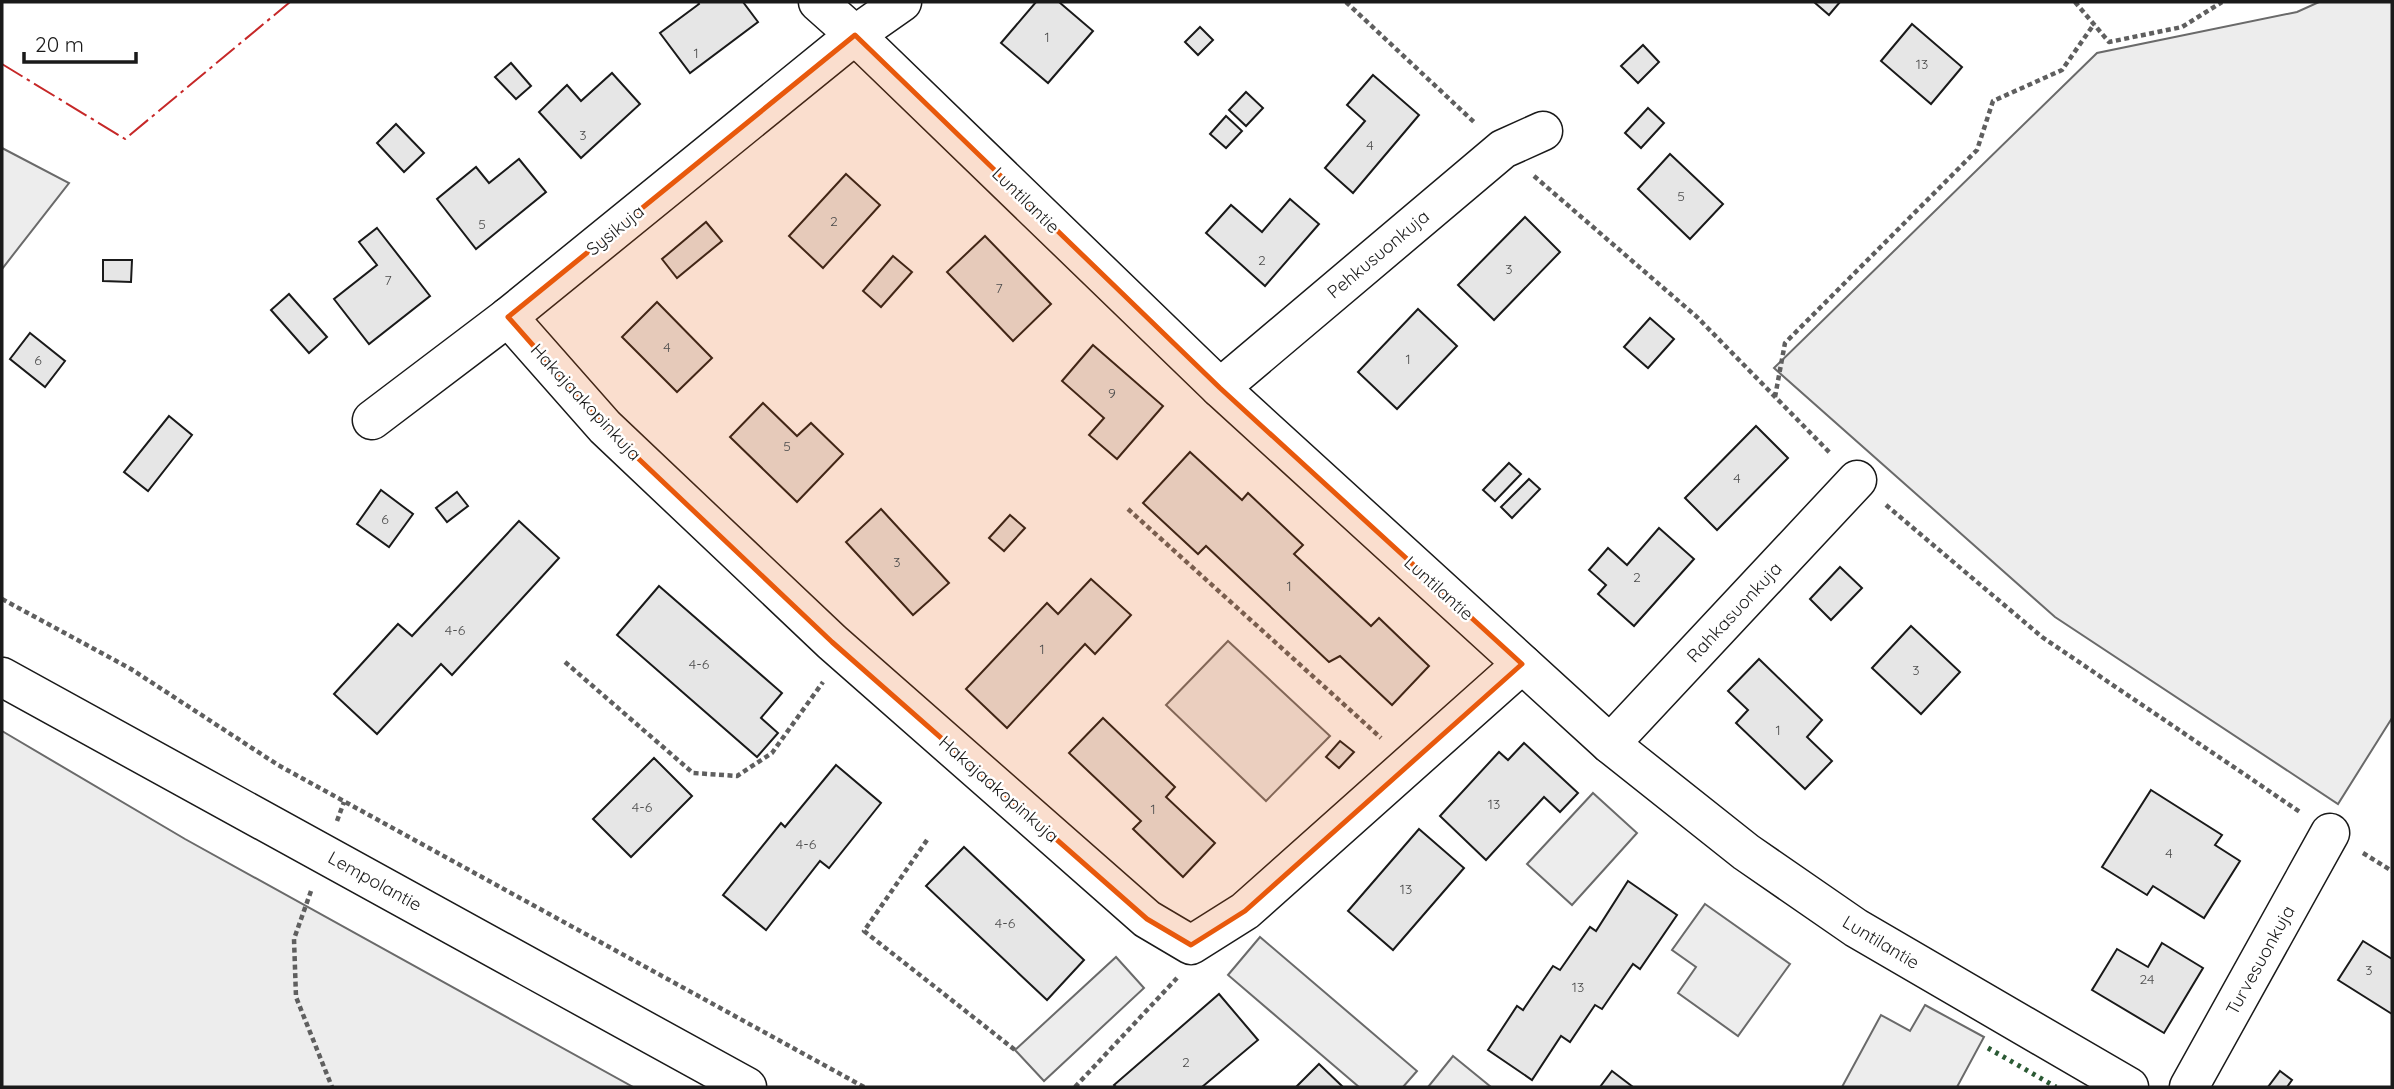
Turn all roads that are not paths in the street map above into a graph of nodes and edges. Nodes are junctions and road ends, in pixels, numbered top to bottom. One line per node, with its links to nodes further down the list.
1 (818, 2): 3 (street, Luntilantie)
2 (902, 2): 3 (street, Sysikuja)
3 (855, 35): 5 (street, Sysikuja); 6 (street, Luntilantie)
4 (1543, 131): 6 (street, Pehkusuonkuja)
5 (508, 317): 7 (street, Sysikuja); 9 (street, Hakajaakopinkuja)
6 (1220, 388): 9 (street, Luntilantie)
7 (372, 420)
8 (1857, 480): 11 (street, Rahkasuonkuja)
9 (1522, 664): 11 (street, Luntilantie)
10 (2, 677): 13 (street, Lempolantie)
11 (1610, 744): 14 (street, Luntilantie)
12 (2330, 833): 15 (street, Turvesuonkuja)
13 (747, 1087)
14 (2129, 1087)
15 (2189, 1087)

